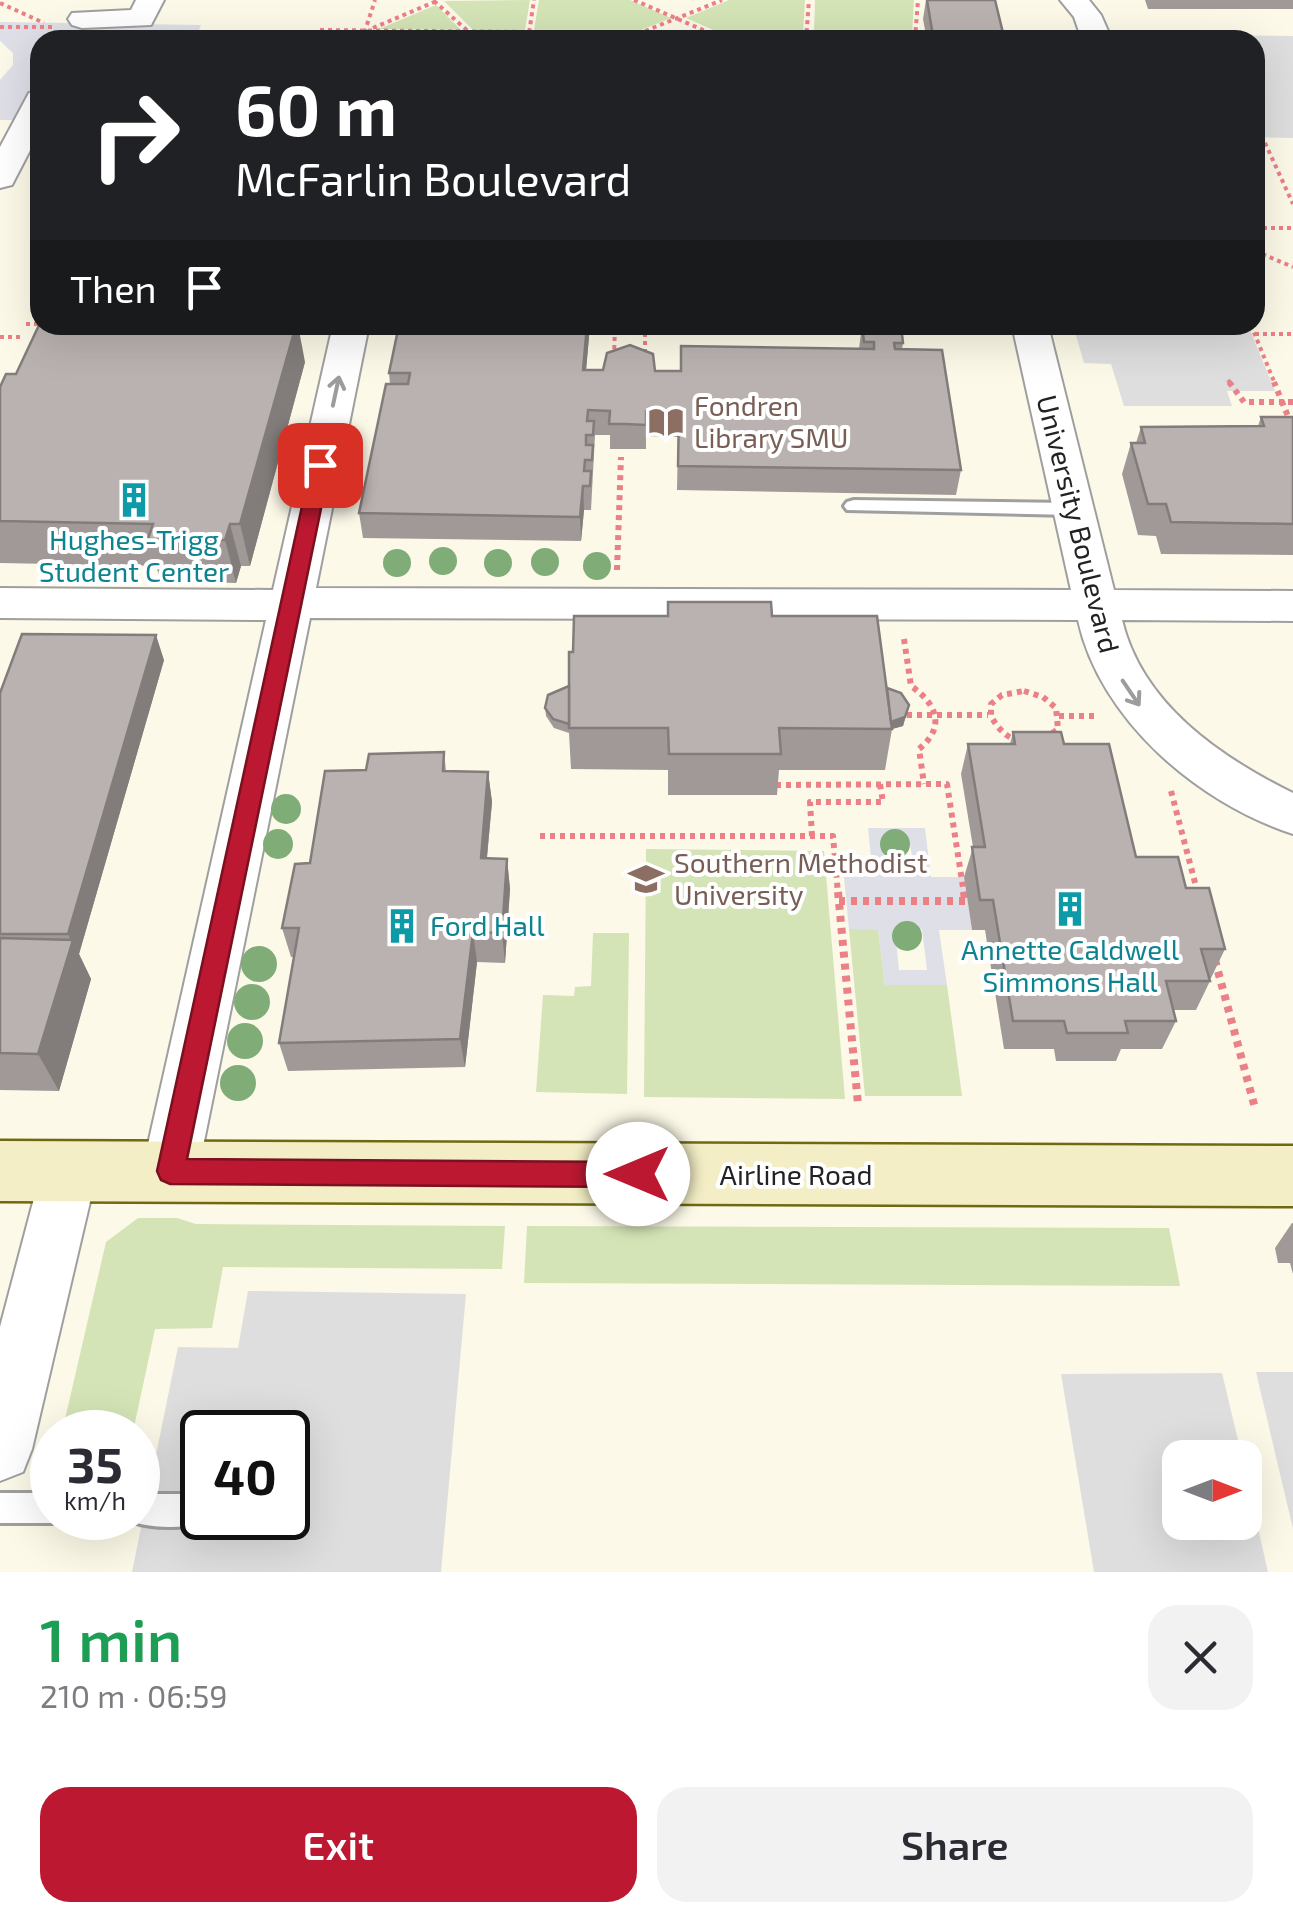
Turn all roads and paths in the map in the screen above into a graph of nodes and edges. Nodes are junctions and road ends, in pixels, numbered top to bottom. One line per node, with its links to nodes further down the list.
1 (150, 0): 12 (street)
2 (375, 0): 15 (path)
3 (436, 0): 15 (path); 16 (path)
4 (534, 0): 17 (path)
5 (634, 0): 11 (path)
6 (722, 0): 11 (path)
7 (809, 0): 20 (path)
8 (918, 0): 21 (path)
9 (1074, 0): 22 (street)
10 (0, 4): 13 (path)
11 (676, 19): 18 (path); 19 (path)
12 (81, 20)
13 (44, 23)
14 (320, 30): 15 (path)
15 (368, 30)
16 (469, 30)
17 (529, 30)
18 (648, 30)
19 (703, 30)
20 (807, 30)
21 (916, 30)
22 (1094, 30)
23 (30, 120): 25 (street)
24 (1265, 143): 26 (path)
25 (0, 178)
26 (1293, 204)
27 (1265, 228): 28 (path)
28 (1293, 228)
29 (1265, 255): 30 (path)
30 (1293, 266)
31 (26, 324): 32 (path)
32 (30, 324)
33 (1265, 334): 34 (path)
34 (1293, 334)
35 (349, 335): 51 (street, one-way to 35)
36 (615, 335): 37 (path)
37 (645, 335)
38 (1032, 335): 48 (street, University Boulevard)
39 (1255, 335): 43 (path)
40 (0, 336): 41 (path)
41 (20, 337)
42 (1228, 380): 43 (path)
43 (1282, 402): 44 (path); 45 (path)
44 (1293, 402)
45 (1293, 428)
46 (621, 458): 49 (path)
47 (854, 506): 48 (lane)
48 (1071, 508): 53 (street, University Boulevard)
49 (616, 601): 51 (street); 52 (street)
50 (0, 603): 51 (street)
51 (290, 603): 75 (street)
52 (899, 603): 53 (street); 56 (path)
53 (1093, 604): 54 (street); 66 (street, University Boulevard, one-way to 66)
54 (1293, 606)
55 (907, 715): 56 (path)
56 (939, 715): 57 (path); 64 (path)
57 (988, 715): 58 (path); 60 (path)
58 (1059, 716): 59 (path); 60 (path)
59 (1099, 716)
60 (1029, 743): 61 (path)
61 (1031, 753)
62 (1168, 780): 70 (path)
63 (880, 784): 64 (path); 65 (path); 68 (path)
64 (924, 784): 69 (path)
65 (776, 785)
66 (1293, 816)
67 (540, 836): 68 (path)
68 (812, 836): 69 (path)
69 (839, 901): 72 (path)
70 (1202, 910)
71 (1212, 947): 73 (path)
72 (858, 1104)
73 (1254, 1108)
74 (0, 1171): 76 (street, Airline Road)
75 (170, 1171): 76 (street, Airline Road); 77 (street, Airline Road)
76 (69, 1172): 78 (street)
77 (1293, 1176)
78 (0, 1448)
79 (0, 1508): 80 (lane)
80 (30, 1508)

